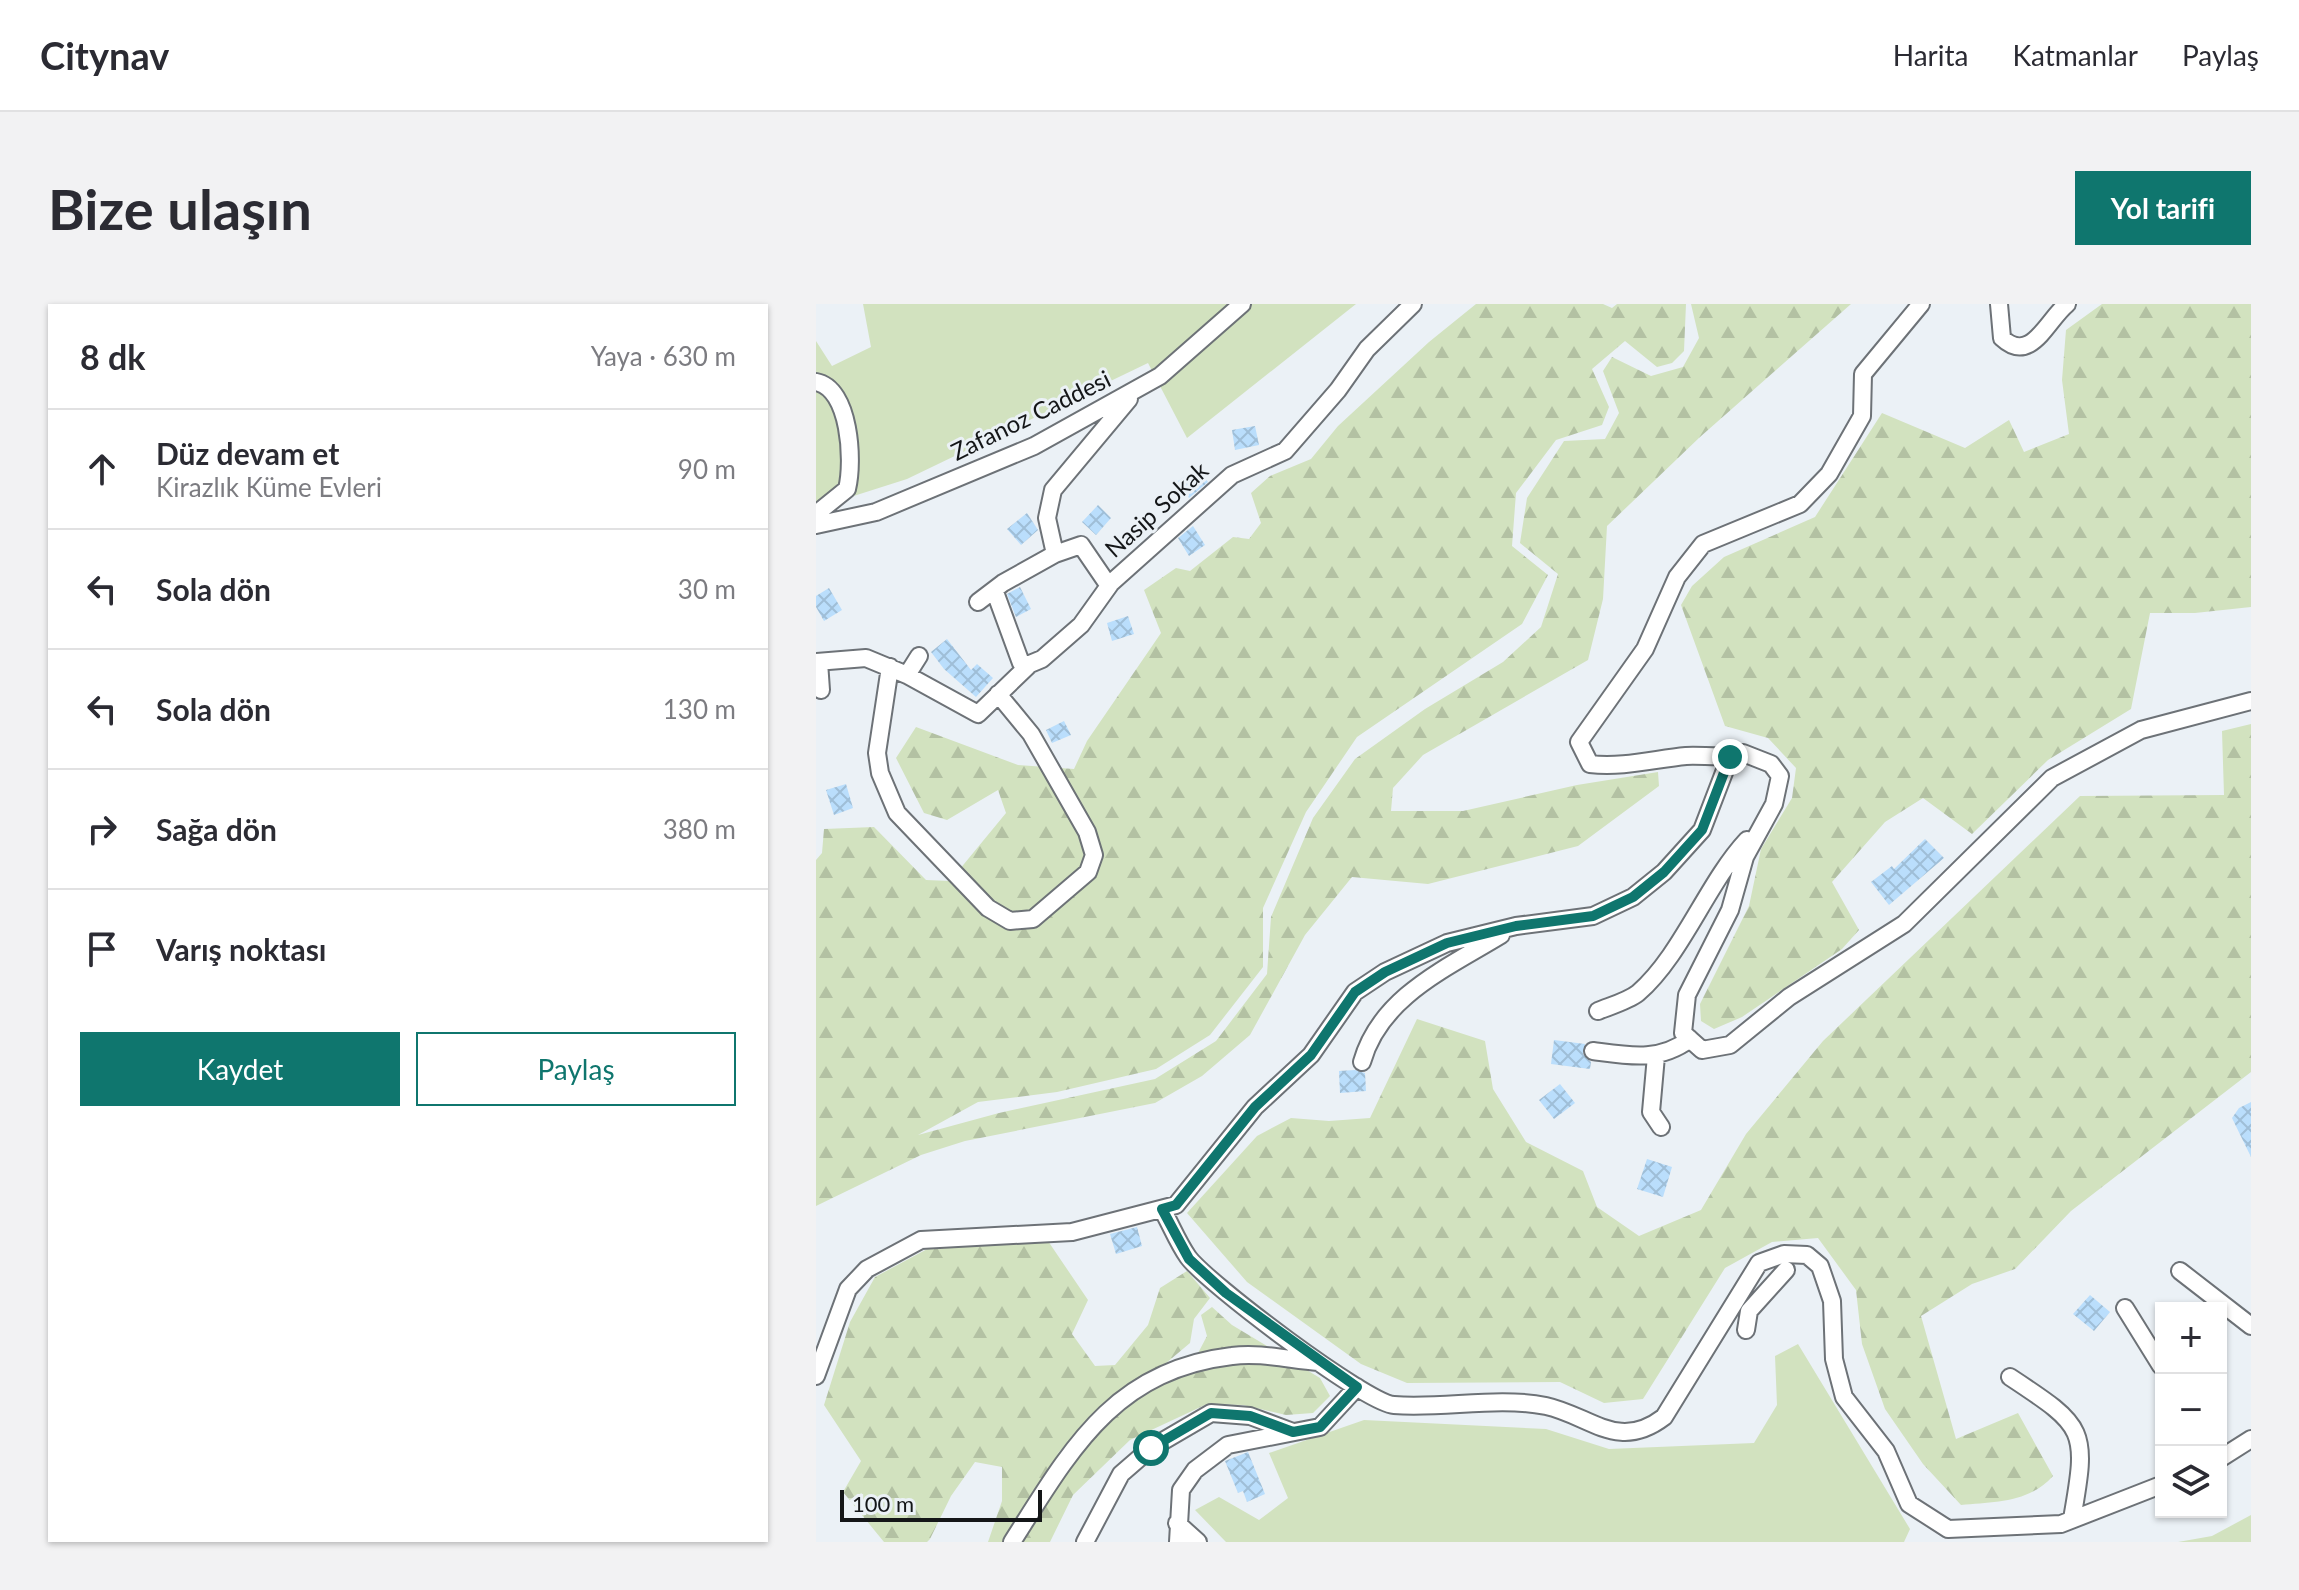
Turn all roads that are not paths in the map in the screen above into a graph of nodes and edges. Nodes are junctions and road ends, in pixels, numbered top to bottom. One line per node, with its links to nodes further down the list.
1 (1242, 304): 7 (street, Zafanoz Caddesi)
2 (1413, 304): 11 (street, Nasip Sokak)
3 (1921, 304): 22 (street)
4 (1999, 304): 5 (street)
5 (2067, 304)
6 (816, 382): 8 (street)
7 (1135, 392): 9 (street, Zafanoz Caddesi); 10 (street)
8 (816, 514)
9 (816, 525)
10 (1055, 554): 11 (street); 12 (street)
11 (1109, 586): 16 (street, Nasip Sokak)
12 (995, 592): 13 (street); 16 (street)
13 (978, 602)
14 (919, 656): 18 (street)
15 (817, 662): 17 (street); 19 (street)
16 (1030, 664): 20 (street, Nasip Sokak)
17 (890, 667): 18 (street); 20 (street)
18 (907, 675): 20 (street, Nasip Sokak)
19 (821, 690)
20 (998, 694)
21 (2251, 701): 26 (street)
22 (1730, 757): 23 (street); 24 (street)
23 (1764, 822): 25 (street); 26 (street)
24 (1516, 926): 29 (street); 31 (street)
25 (1598, 1011)
26 (1690, 1039): 28 (street)
27 (1593, 1051): 28 (street)
28 (1656, 1056): 30 (street)
29 (1362, 1062)
30 (1661, 1127)
31 (1162, 1209): 40 (street); 41 (street)
32 (1786, 1270): 36 (street)
33 (2180, 1271): 37 (street)
34 (1731, 1306): 36 (street); 43 (street); 50 (street)
35 (2125, 1308): 39 (street)
36 (1749, 1311): 38 (street)
37 (2251, 1326)
38 (1746, 1330)
39 (2155, 1356)
40 (1320, 1363): 43 (street); 51 (street)
41 (816, 1376)
42 (2010, 1377): 48 (street)
43 (1357, 1387): 44 (street)
44 (1293, 1432): 49 (street); 52 (street)
45 (2251, 1439): 46 (street)
46 (2227, 1454)
47 (2155, 1487): 48 (street)
48 (2072, 1519): 50 (street)
49 (1177, 1523): 53 (street); 54 (street)
50 (1947, 1536)
51 (1012, 1542)
52 (1085, 1542)
53 (1178, 1542)
54 (1198, 1542)

